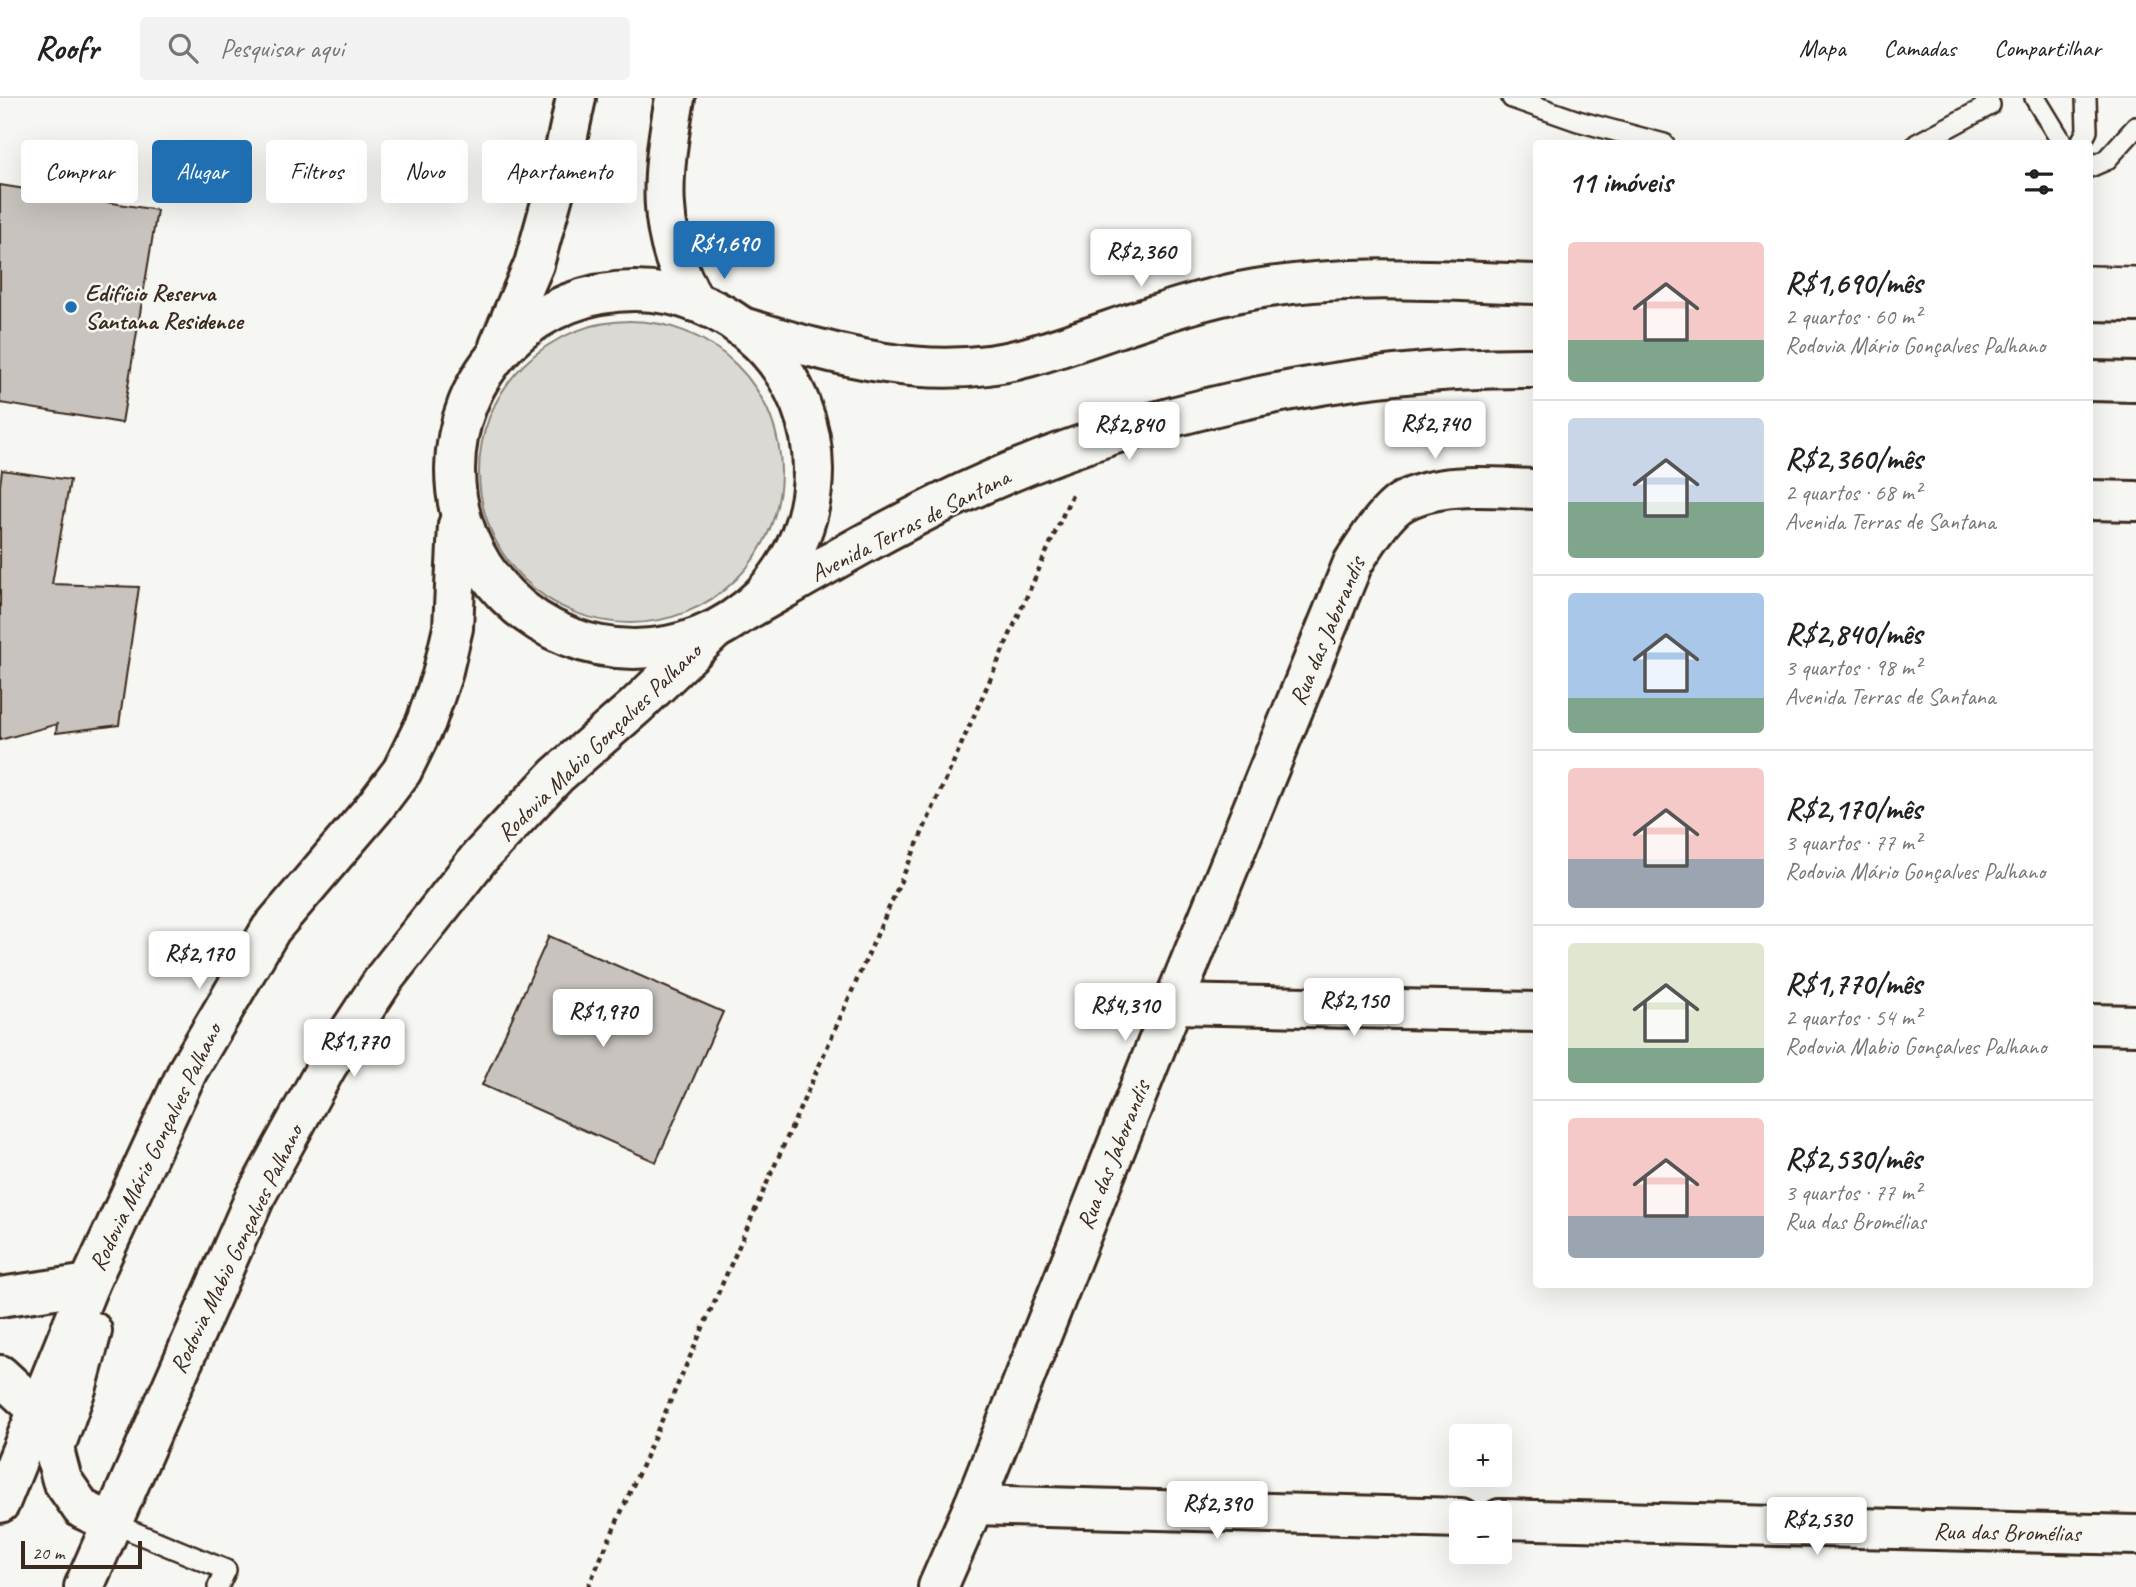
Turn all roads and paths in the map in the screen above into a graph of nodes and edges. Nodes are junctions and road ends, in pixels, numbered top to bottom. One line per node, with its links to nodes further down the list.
1 (576, 98): 20 (street)
2 (675, 98): 17 (street)
3 (1512, 98): 8 (lane)
4 (1985, 98): 9 (lane)
5 (2035, 98): 10 (lane)
6 (2086, 98): 11 (lane)
7 (2136, 127): 12 (lane)
8 (1649, 140)
9 (1924, 140)
10 (2061, 140)
11 (2082, 140)
12 (2093, 166)
13 (2093, 276): 14 (lane)
14 (2136, 277)
15 (1533, 284): 19 (street)
16 (2093, 301): 18 (street)
17 (695, 302): 19 (street); 20 (street)
18 (2136, 302)
19 (742, 327): 29 (street)
20 (495, 356): 28 (street)
21 (1533, 368): 24 (street, Avenida Terras de Santana)
22 (2093, 381): 23 (street)
23 (2136, 382)
24 (1096, 441): 29 (street, Avenida Terras de Santana); 46 (path)
25 (1533, 489): 30 (street, Rua das Jaborandis)
26 (2093, 500): 27 (street)
27 (2136, 501)
28 (458, 509): 29 (street); 34 (street, Rodovia Mário Gonçalves Palhano)
29 (728, 622): 42 (street, Rodovia Mabio Gonçalves Palhano)
30 (1173, 1004): 31 (street); 39 (street, Rua das Jaborandis)
31 (1533, 1012)
32 (2093, 1024): 33 (street)
33 (2136, 1025)
34 (89, 1284): 35 (street); 37 (street, Rodovia Mário Gonçalves Palhano); 42 (street)
35 (0, 1297)
36 (0, 1375): 37 (street)
37 (38, 1409): 38 (street, Rodovia Mário Gonçalves Palhano)
38 (0, 1503)
39 (974, 1505): 40 (street); 47 (street, Rua das Jaborandis)
40 (1449, 1518)
41 (1512, 1519): 43 (street, Rua das Bromélias)
42 (112, 1523): 44 (street, Rodovia Mabio Gonçalves Palhano); 45 (lane)
43 (2136, 1535)
44 (84, 1587)
45 (218, 1587)
46 (588, 1587)
47 (938, 1587)

